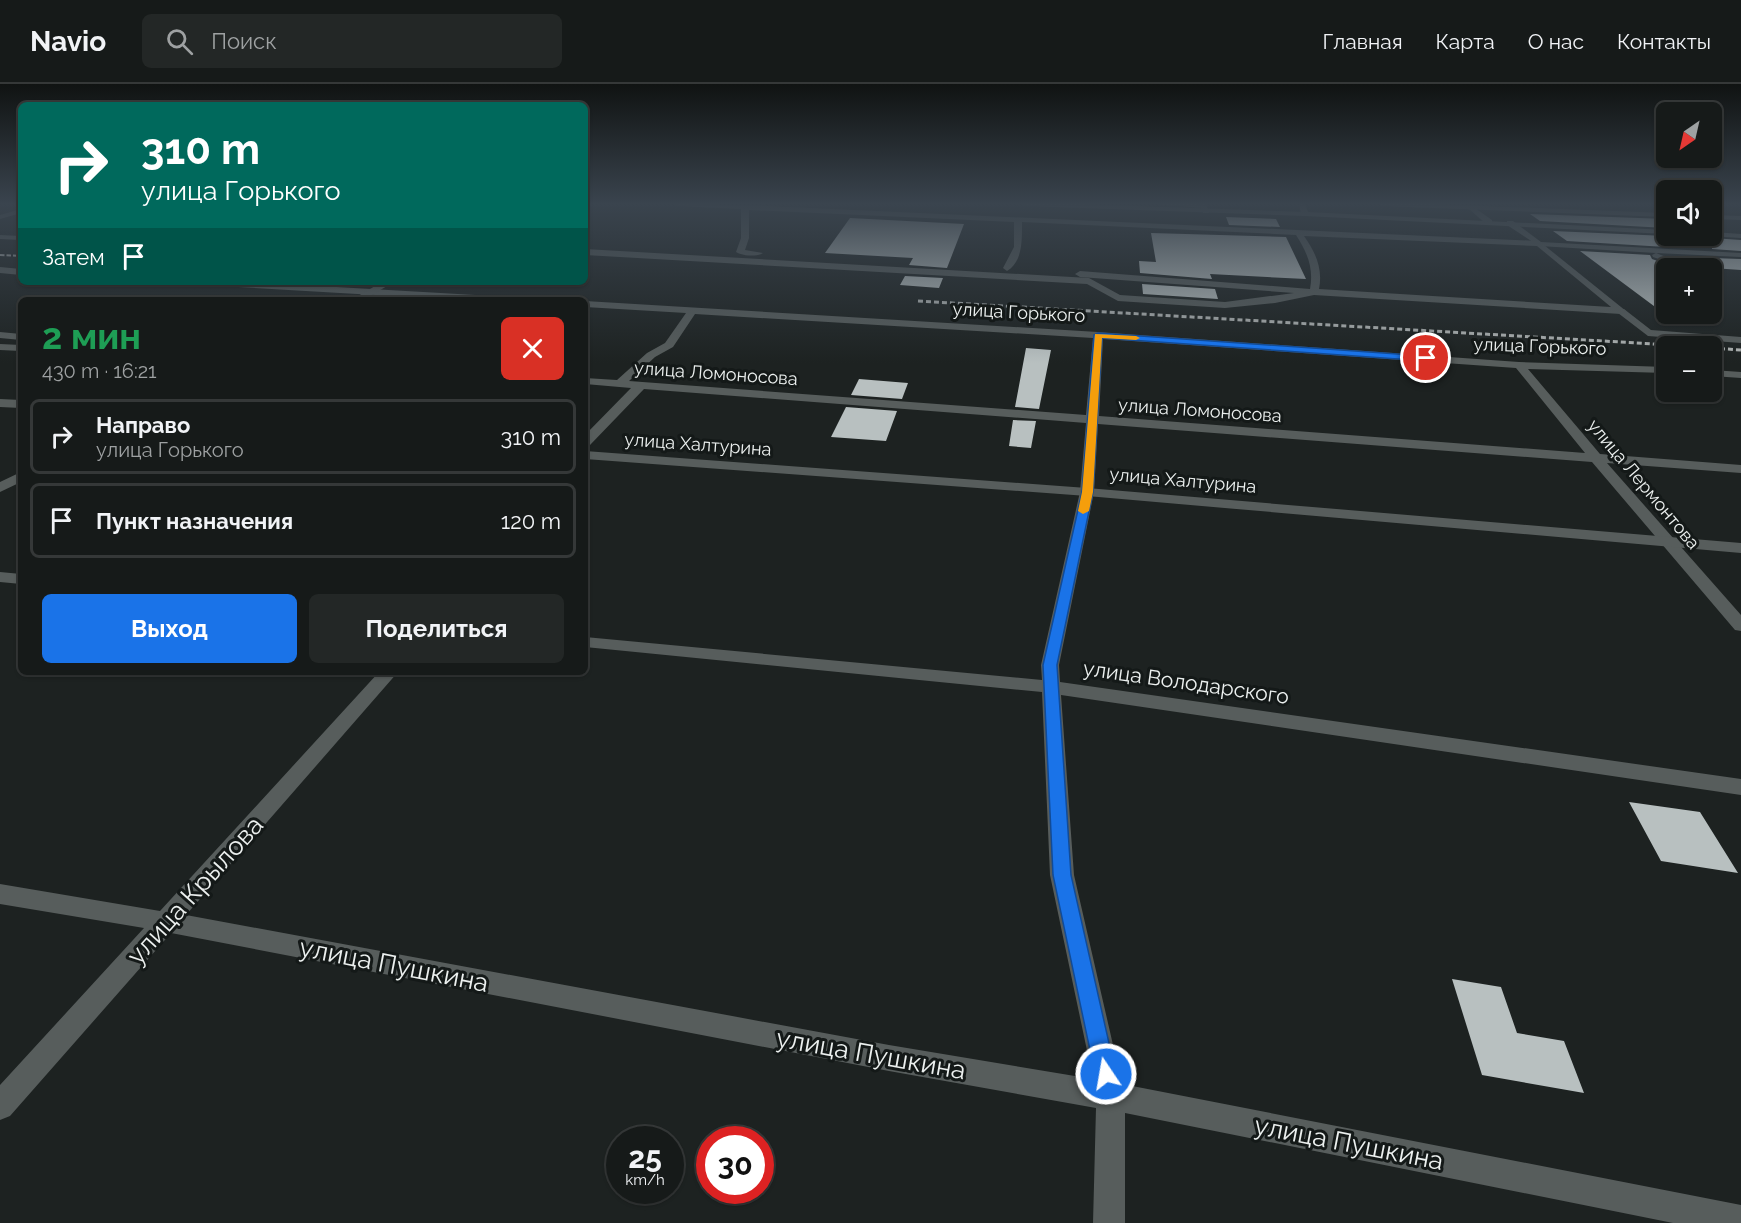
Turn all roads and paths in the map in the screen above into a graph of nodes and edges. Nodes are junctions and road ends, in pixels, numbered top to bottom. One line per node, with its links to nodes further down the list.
1 (675, 257): 12 (street, улица Горького)
2 (826, 257): 6 (street)
3 (1013, 257): 6 (street)
4 (1315, 257): 12 (street)
5 (1555, 257): 17 (street)
6 (1007, 268): 12 (street)
7 (0, 270): 8 (street)
8 (18, 272)
9 (254, 285): 11 (street)
10 (384, 285): 11 (street)
11 (372, 292): 13 (street); 14 (street)
12 (1314, 292): 17 (street)
13 (362, 297)
14 (458, 297)
15 (588, 304): 16 (street, улица Горького)
16 (692, 311): 19 (street, улица Горького); 29 (street)
17 (1621, 311): 21 (lane)
18 (0, 335): 20 (street)
19 (1098, 335): 24 (street, улица Горького); 33 (street)
20 (18, 337)
21 (1741, 340)
22 (0, 346): 23 (lane)
23 (18, 348)
24 (1519, 365): 25 (street, улица Горького); 36 (street, улица Лермонтова)
25 (1656, 369)
26 (1722, 374): 27 (street)
27 (1741, 375)
28 (588, 381): 29 (street, улица Ломоносова)
29 (619, 384): 30 (street, улица Ломоносова)
30 (640, 386): 33 (street, улица Ломоносова); 34 (street)
31 (0, 403): 32 (street)
32 (18, 405)
33 (1092, 420): 36 (street, улица Ломоносова); 40 (street)
34 (588, 439)
35 (588, 455): 40 (street, улица Халтурина)
36 (1596, 458): 37 (street, улица Ломоносова); 41 (street, улица Лермонтова)
37 (1741, 469)
38 (18, 478): 39 (street)
39 (0, 488)
40 (1087, 492): 41 (street, улица Халтурина); 48 (street)
41 (1667, 541): 42 (street, улица Халтурина); 45 (street, улица Лермонтова)
42 (1741, 548)
43 (0, 577): 44 (street)
44 (18, 579)
45 (1741, 626)
46 (588, 642): 48 (street, улица Володарского)
47 (386, 675): 51 (street, улица Крылова)
48 (1052, 687): 49 (street, улица Володарского); 52 (street)
49 (1741, 787)
50 (0, 894): 51 (street, улица Пушкина)
51 (167, 922): 52 (street, улица Пушкина); 53 (street, улица Крылова)
52 (1111, 1096): 54 (street, улица Пушкина); 55 (street)
53 (0, 1106)
54 (1741, 1221)
55 (1109, 1223)

